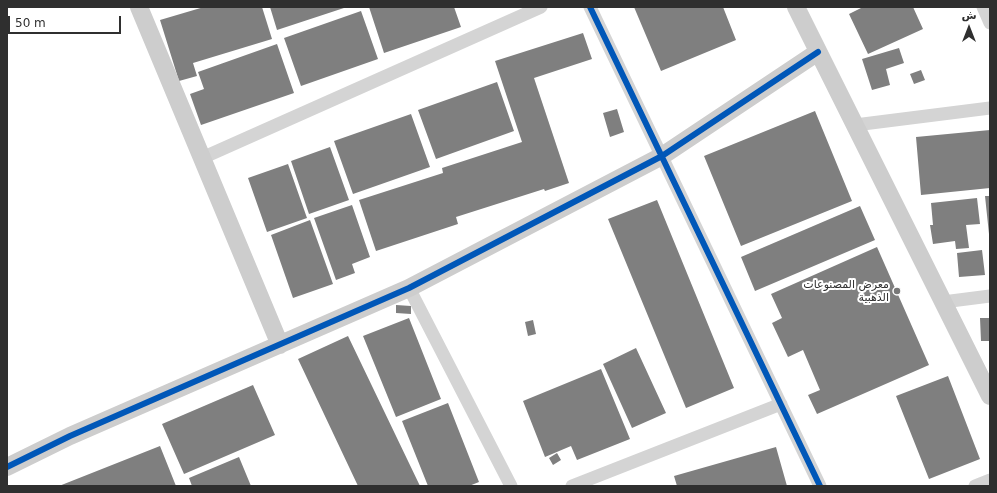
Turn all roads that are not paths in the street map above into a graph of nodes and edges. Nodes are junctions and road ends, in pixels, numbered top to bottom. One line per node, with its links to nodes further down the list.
1 (138, 7): 11 (street)
2 (541, 7): 11 (street)
3 (590, 7): 10 (street)
4 (796, 7): 7 (street)
5 (983, 7): 6 (street)
6 (990, 23)
7 (818, 52): 9 (street); 10 (street)
8 (990, 108): 9 (street)
9 (855, 125): 14 (street)
10 (662, 156): 12 (street); 17 (street)
11 (202, 158): 15 (street)
12 (409, 288): 15 (street); 20 (street)
13 (990, 296): 14 (street)
14 (943, 302): 16 (street)
15 (280, 345): 18 (street)
16 (990, 396)
17 (781, 404): 21 (street); 22 (street)
18 (7, 467)
19 (990, 480): 23 (street)
20 (511, 486)
21 (572, 486)
22 (820, 486)
23 (975, 486)

